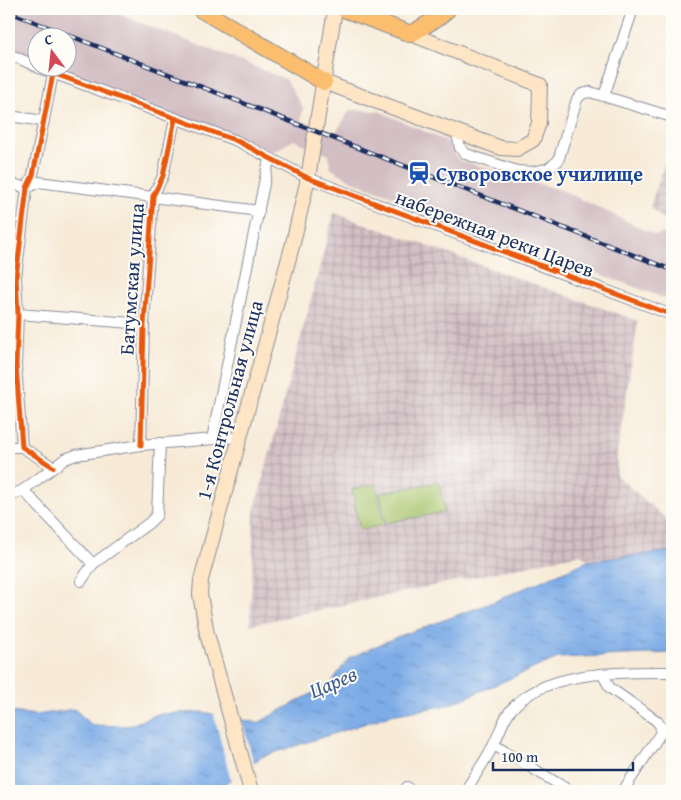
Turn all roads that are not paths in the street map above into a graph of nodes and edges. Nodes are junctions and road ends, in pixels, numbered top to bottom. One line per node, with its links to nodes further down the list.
1 (200, 9): 11 (main road)
2 (335, 9): 11 (main road, 1-я Контрольная улица)
3 (344, 9): 6 (main road)
4 (448, 9): 6 (main road)
5 (633, 9): 12 (street)
6 (411, 34): 17 (main road)
7 (9, 54): 8 (street, набережная реки Царев)
8 (28, 63)
9 (52, 78): 16 (street)
10 (64, 78): 15 (street, набережная реки Царев)
11 (324, 82): 17 (main road); 19 (main road, 1-я Контрольная улица)
12 (604, 96): 14 (street); 17 (street)
13 (9, 116): 16 (street)
14 (672, 118)
15 (175, 119): 18 (street, набережная реки Царев); 22 (street, Батумская улица)
16 (44, 121): 21 (street)
17 (457, 133)
18 (269, 159): 19 (street, набережная реки Царев); 23 (street)
19 (308, 178): 25 (street, набережная реки Царев); 28 (main road, 1-я Контрольная улица)
20 (9, 183): 21 (street)
21 (27, 188): 22 (street); 24 (street)
22 (153, 196): 23 (street); 26 (street, Батумская улица)
23 (259, 211): 29 (street)
24 (18, 314): 26 (street); 27 (street)
25 (672, 315)
26 (144, 324): 31 (street, Батумская улица)
27 (12, 361): 33 (street)
28 (240, 437): 29 (street); 42 (main road, 1-я Контрольная улица)
29 (212, 439): 30 (street)
30 (160, 443): 31 (street); 37 (street)
31 (141, 445): 34 (street)
32 (9, 447): 33 (street)
33 (22, 447): 34 (street)
34 (54, 467): 35 (street)
35 (23, 490): 36 (street); 37 (street)
36 (9, 497)
37 (94, 564): 38 (street)
38 (81, 581)
39 (672, 672): 40 (street)
40 (603, 675): 41 (street); 45 (street)
41 (494, 744): 43 (street); 44 (street)
42 (251, 791)
43 (465, 791)
44 (570, 791)
45 (624, 791)

